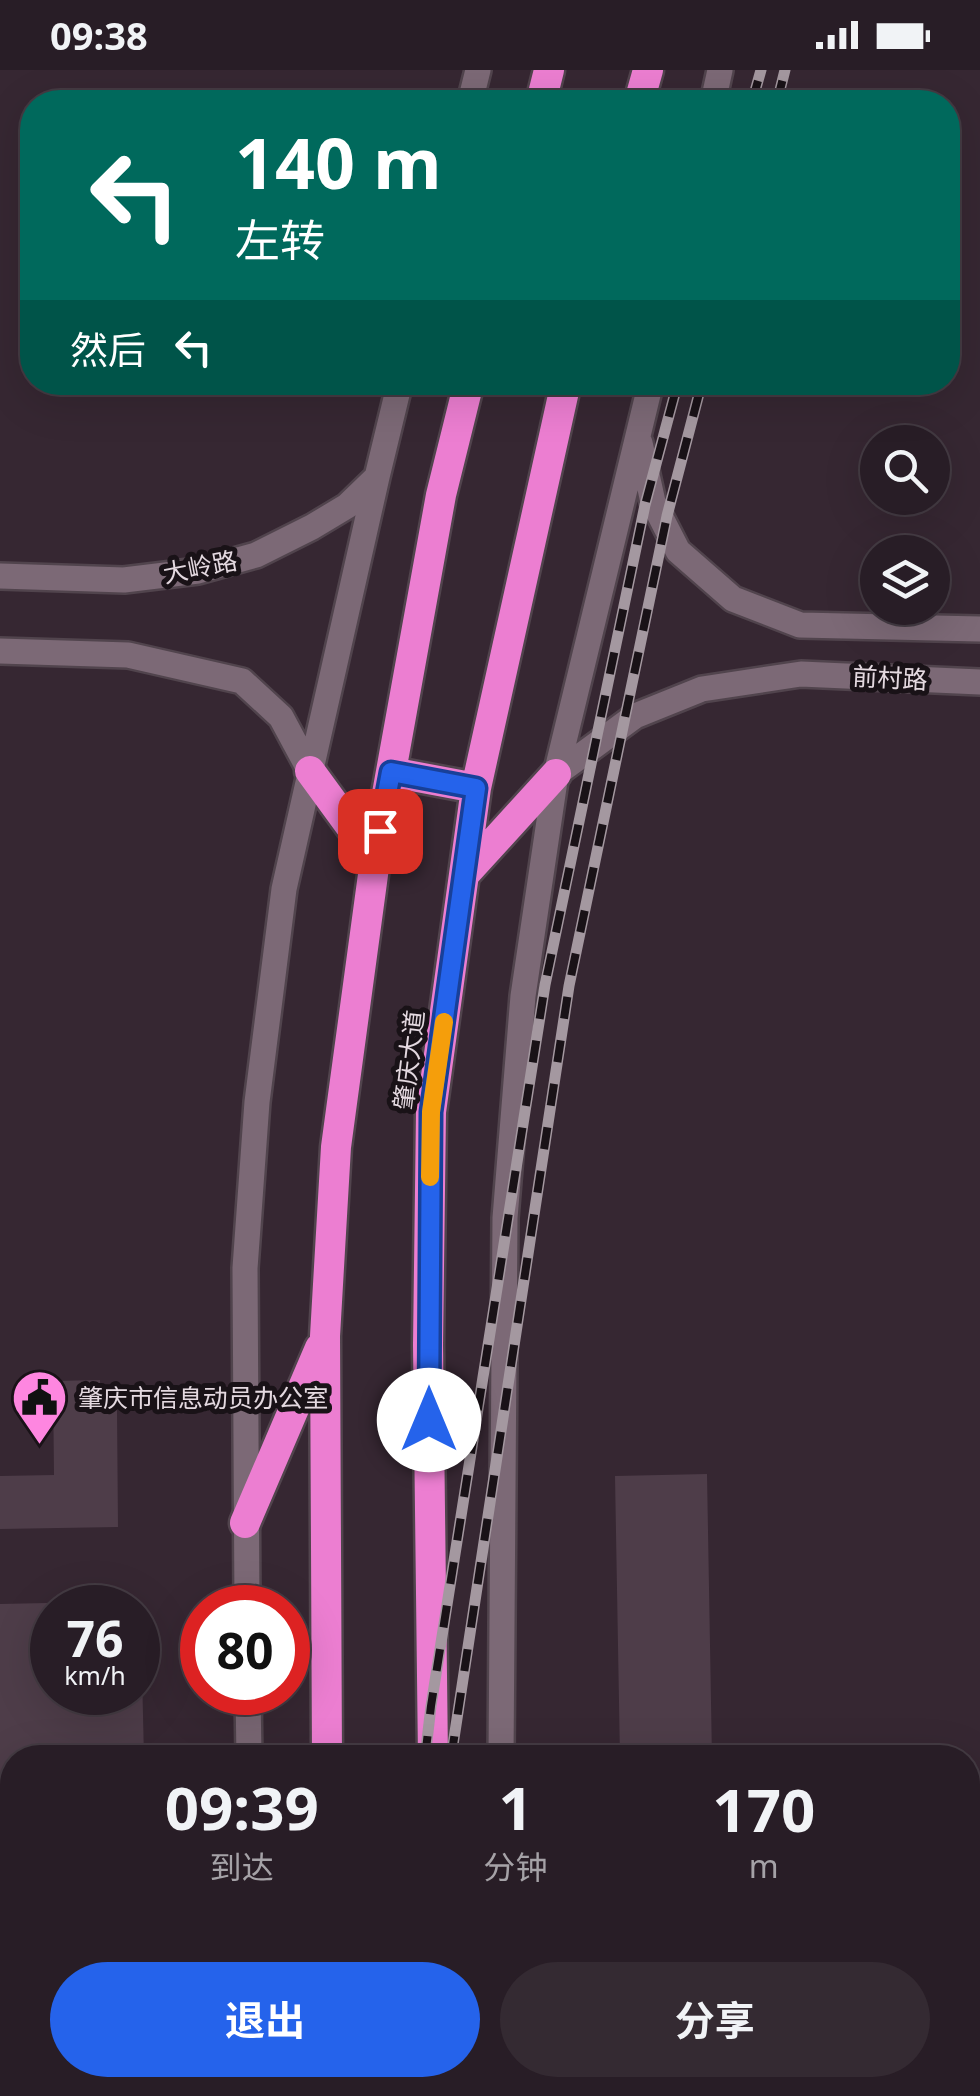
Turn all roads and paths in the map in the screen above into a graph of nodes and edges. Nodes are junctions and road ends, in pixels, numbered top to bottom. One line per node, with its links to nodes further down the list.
1 (397, 395): 6 (street)
2 (466, 395): 12 (highway)
3 (563, 395): 14 (highway, 肇庆大道)
4 (648, 395): 5 (street)
5 (639, 438): 8 (street, 前村路); 13 (street)
6 (376, 477): 7 (street, 大岭路); 11 (street)
7 (0, 576)
8 (980, 630)
9 (0, 650): 11 (street)
10 (980, 682): 13 (street, 前村路)
11 (310, 771): 15 (highway); 18 (street)
12 (391, 772): 14 (highway); 15 (highway)
13 (556, 774): 16 (highway); 24 (street)
14 (476, 788): 16 (highway, 肇庆大道)
15 (375, 860): 17 (highway)
16 (464, 875): 23 (highway, 肇庆大道)
17 (325, 1336): 18 (highway); 22 (highway)
18 (245, 1523): 19 (street)
19 (246, 1585)
20 (248, 1715): 21 (street)
21 (249, 1745)
22 (328, 1745)
23 (433, 1745)
24 (501, 1745)

